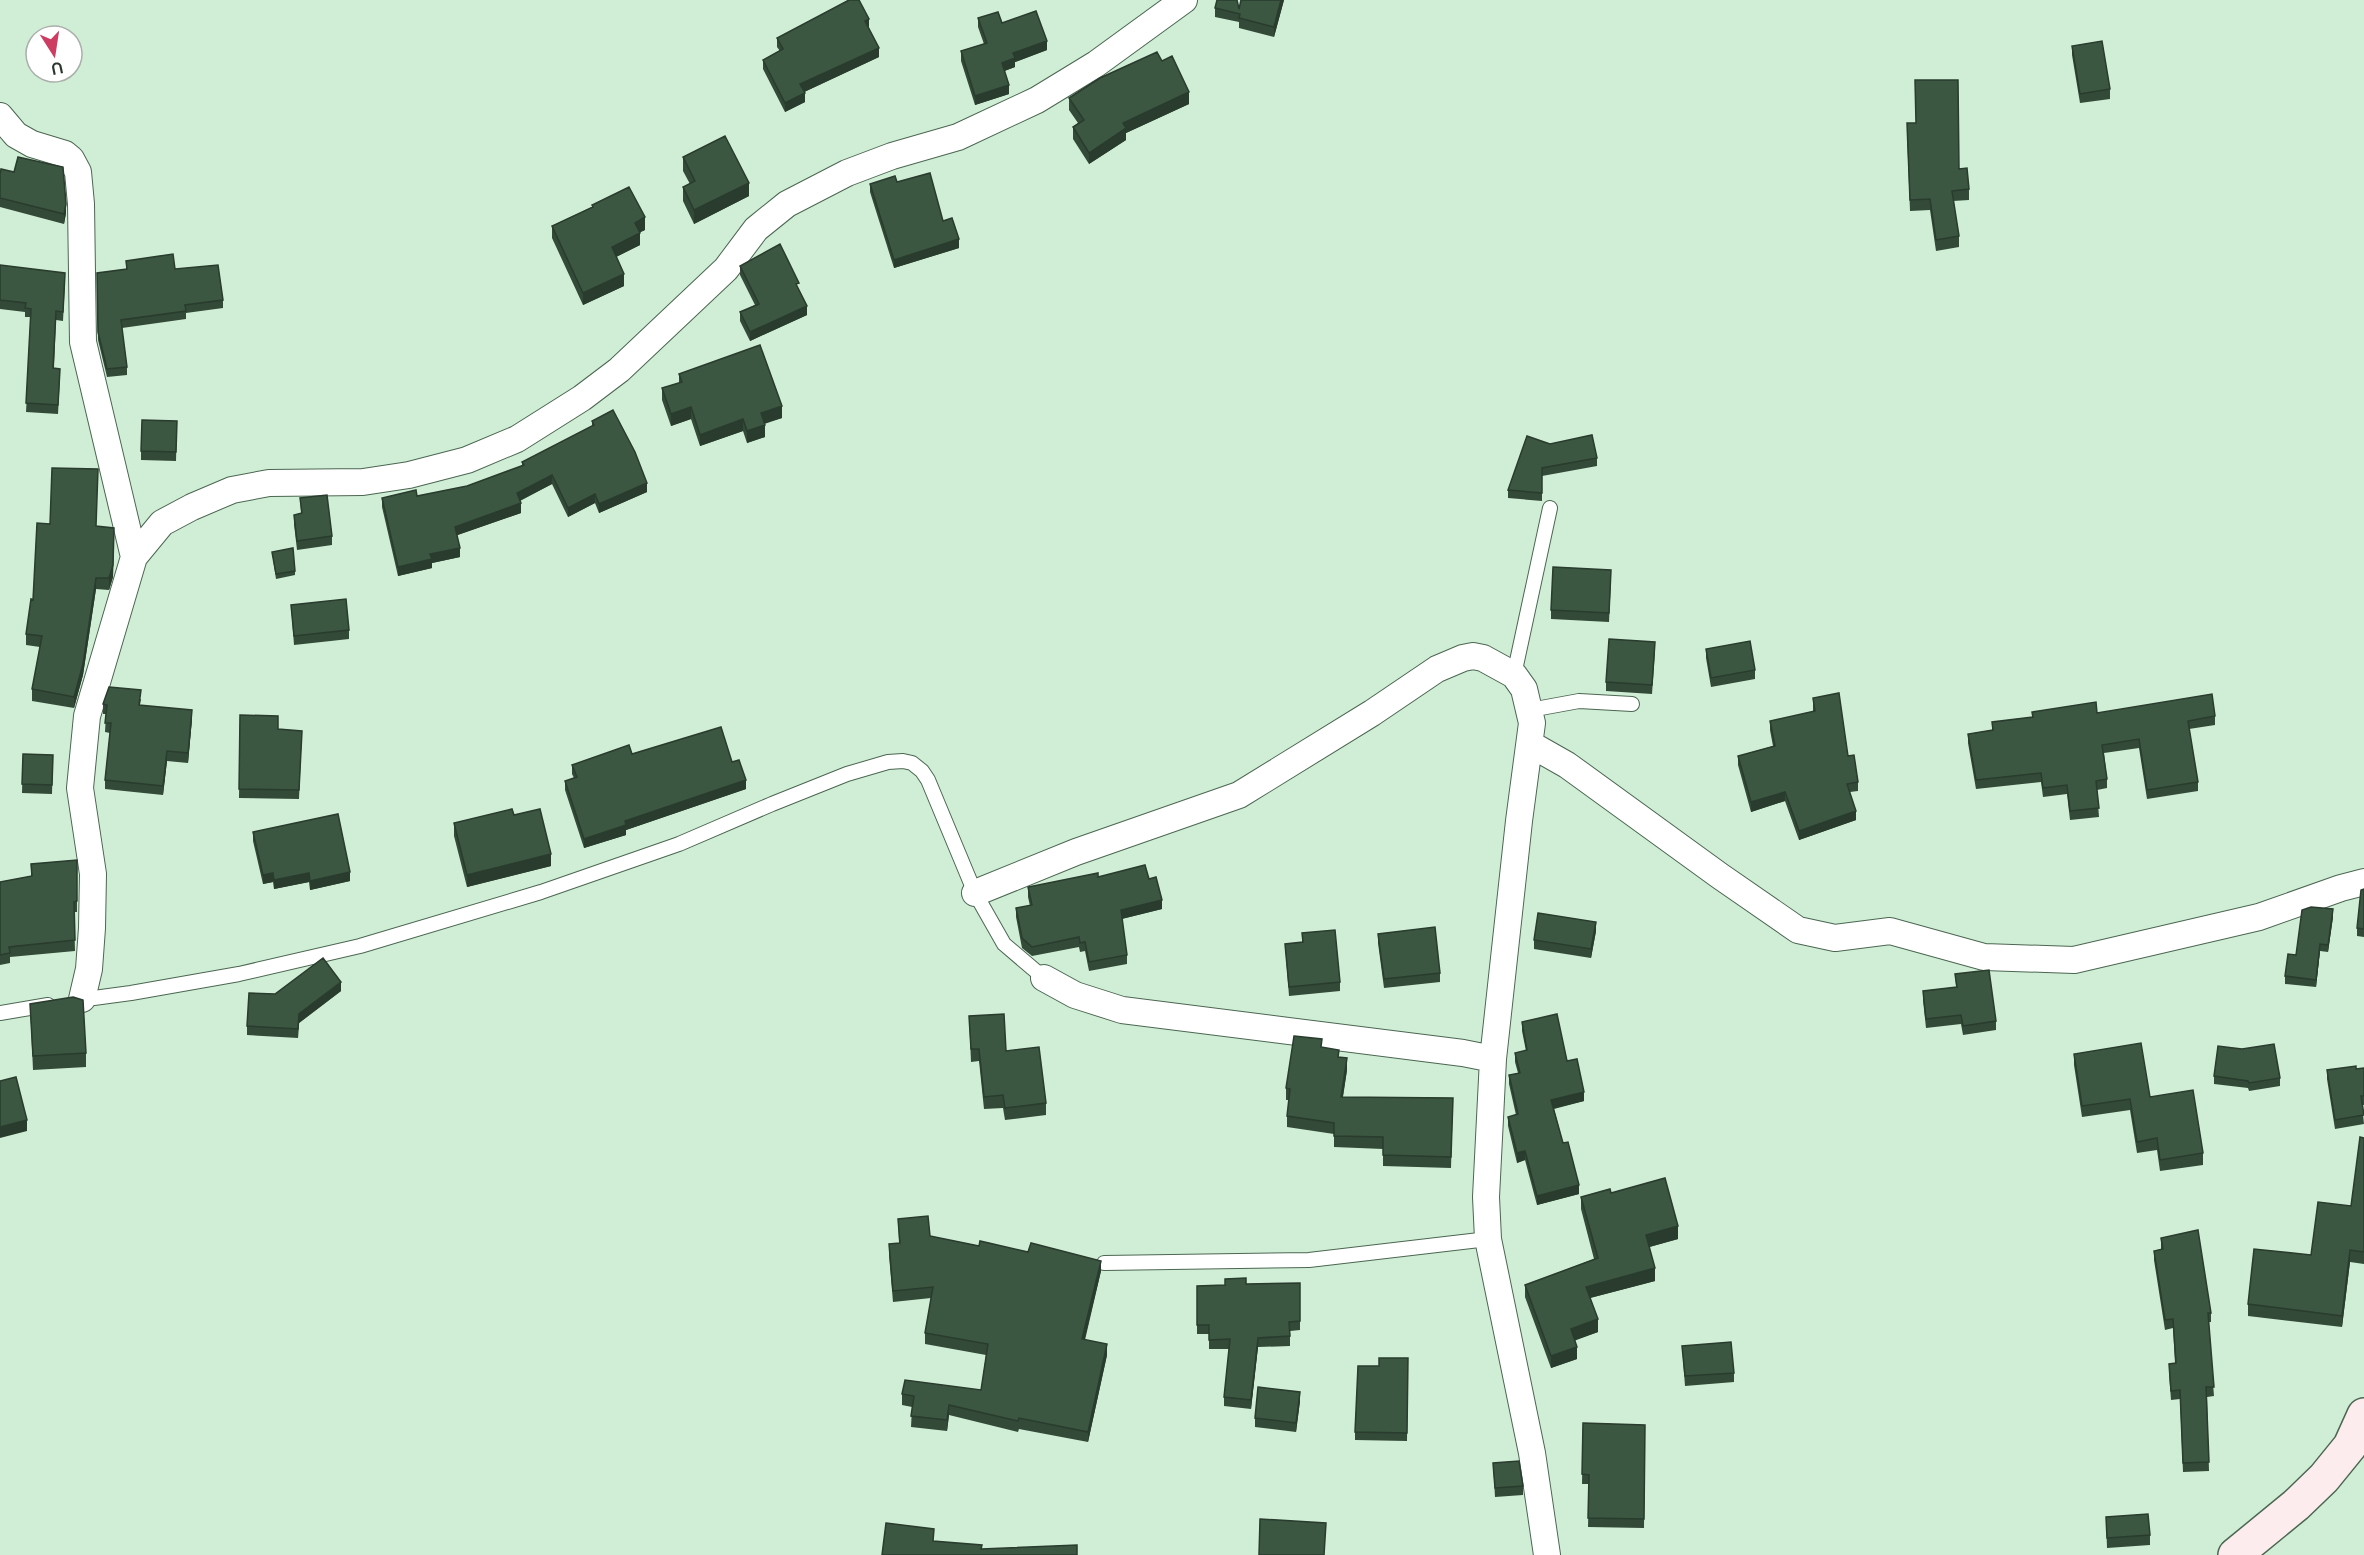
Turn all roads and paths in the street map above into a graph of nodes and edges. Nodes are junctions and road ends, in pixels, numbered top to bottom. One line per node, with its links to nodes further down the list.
1 (1184, 0): 4 (street)
2 (0, 116): 4 (street)
3 (1550, 508): 5 (lane)
4 (134, 557): 12 (street)
5 (1514, 675): 7 (street); 10 (street)
6 (1632, 704): 7 (lane)
7 (1530, 710): 8 (street)
8 (1530, 744): 9 (street); 14 (street)
9 (2364, 882)
10 (975, 893): 11 (lane); 12 (lane)
11 (1044, 978): 14 (street)
12 (71, 1001): 13 (lane)
13 (0, 1013)
14 (1493, 1059): 15 (street)
15 (1488, 1239): 16 (lane); 18 (street)
16 (1104, 1263)
17 (2364, 1415): 19 (street)
18 (1547, 1555)
19 (2235, 1555)

